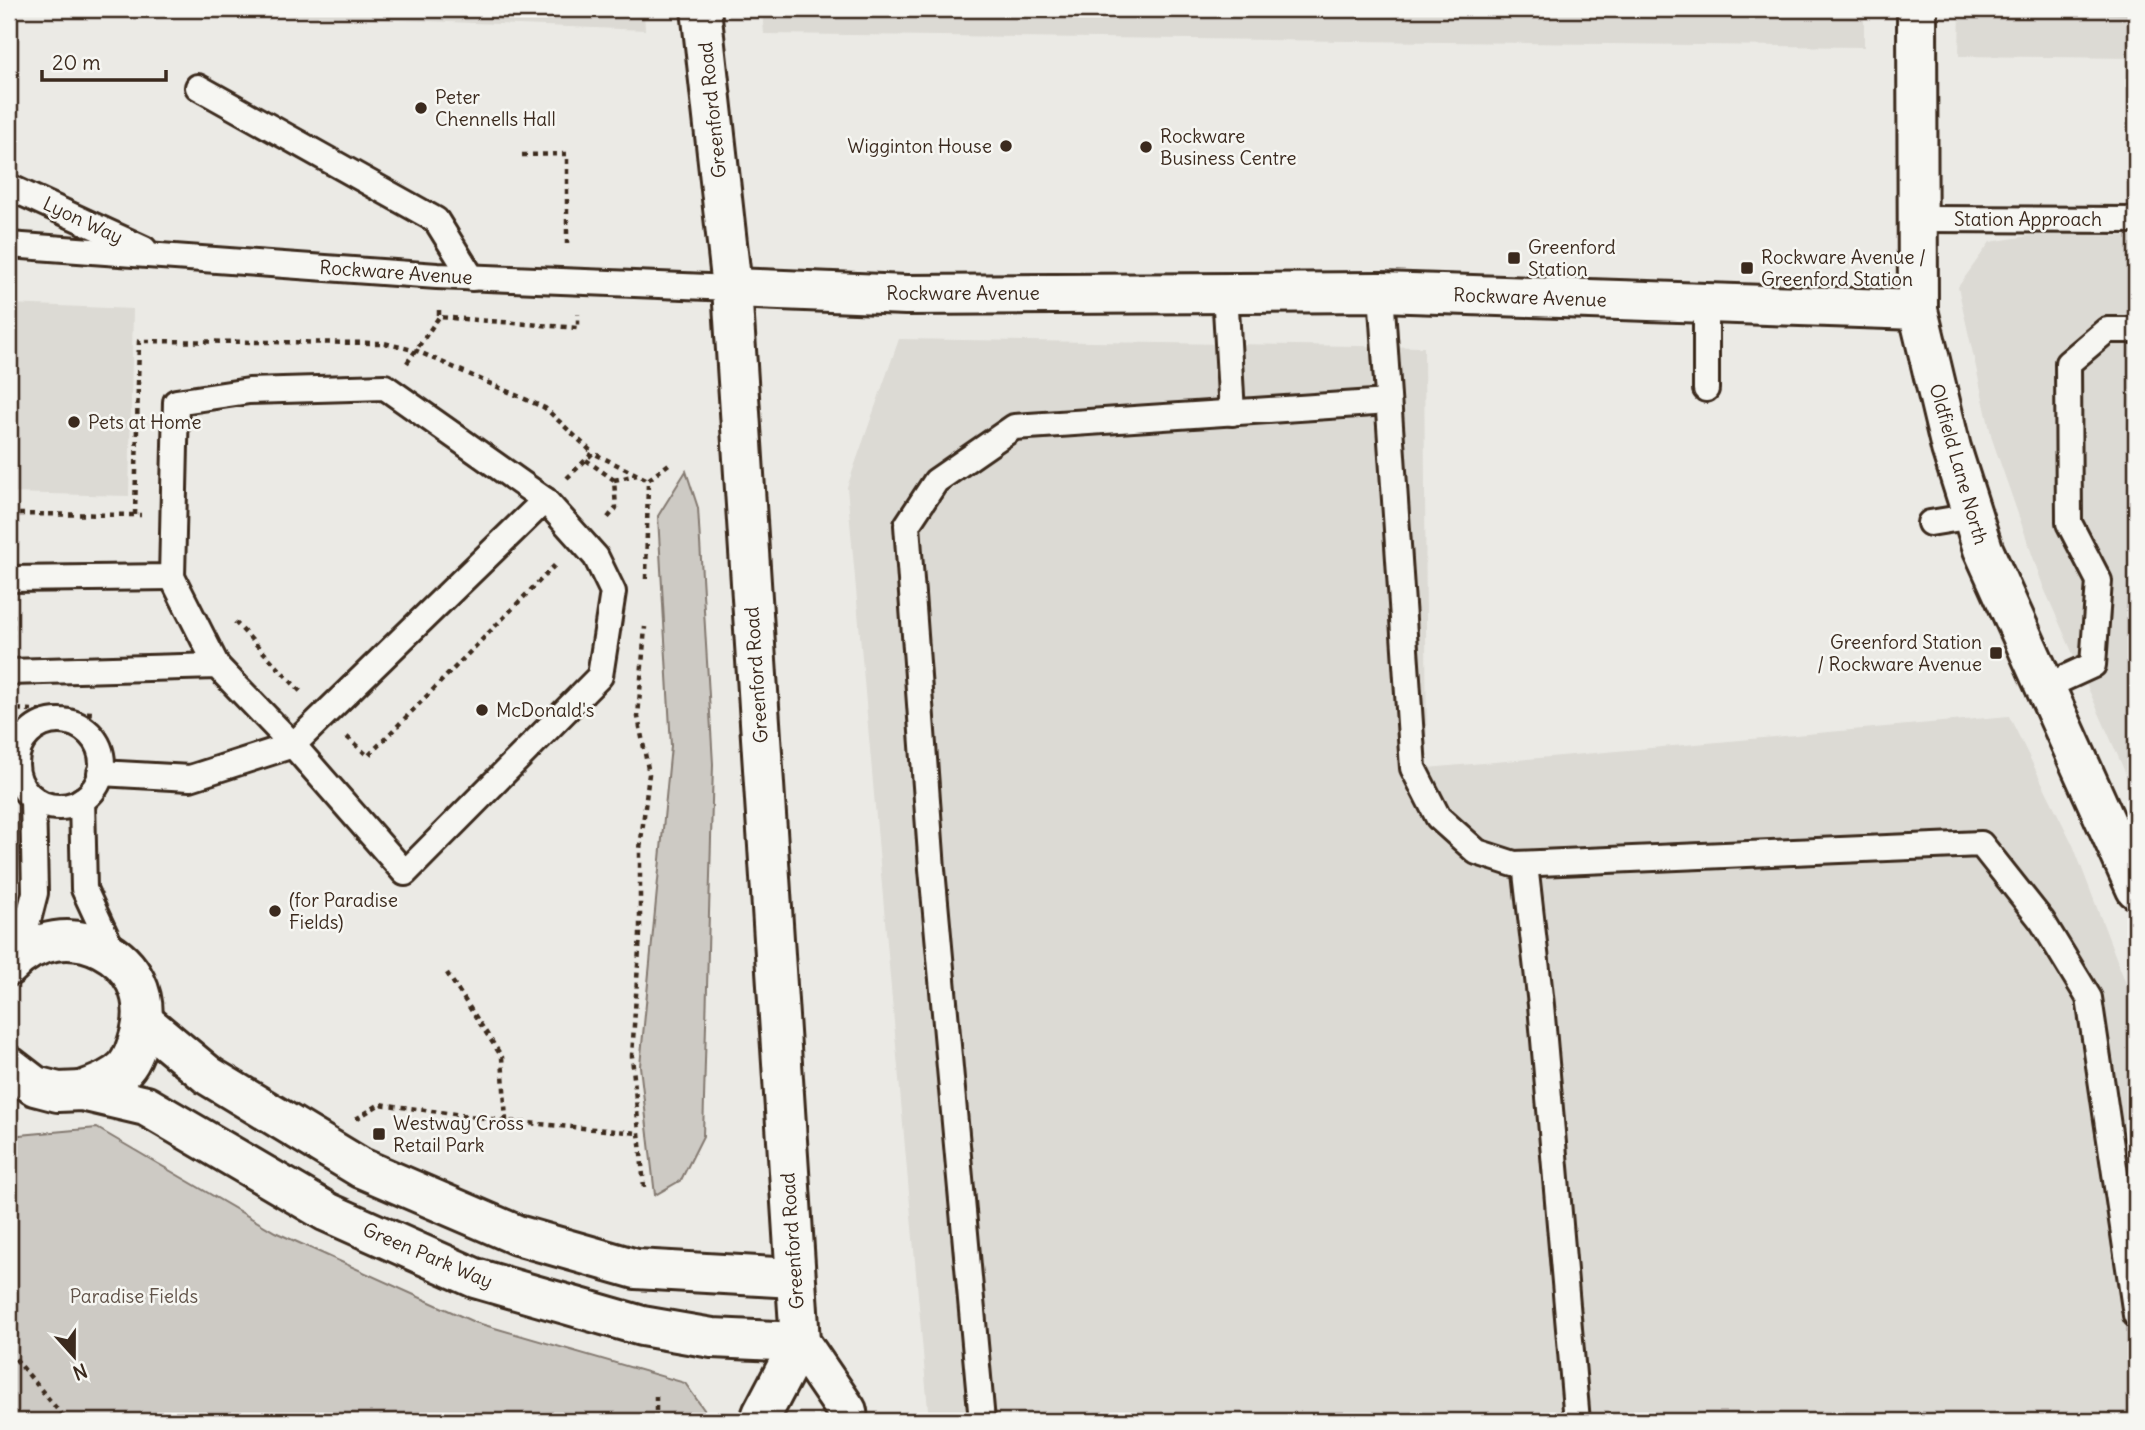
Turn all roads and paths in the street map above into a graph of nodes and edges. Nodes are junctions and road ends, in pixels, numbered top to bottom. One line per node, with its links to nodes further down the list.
1 (701, 9): 13 (street, Greenford Road)
2 (1917, 9): 6 (street, Oldfield Lane North)
3 (198, 87): 12 (lane)
4 (523, 155): 8 (path)
5 (9, 187): 10 (lane, Lyon Way)
6 (1919, 219): 7 (lane, Station Approach); 17 (street, Oldfield Lane North)
7 (2136, 220)
8 (567, 244)
9 (9, 245): 10 (lane, Rockware Avenue)
10 (157, 255): 11 (lane, Rockware Avenue)
11 (438, 276): 12 (lane, Rockware Avenue); 18 (path)
12 (472, 278): 13 (lane, Rockware Avenue)
13 (733, 288): 14 (street, Rockware Avenue); 58 (street, Greenford Road)
14 (1225, 291): 15 (street, Rockware Avenue); 23 (lane)
15 (1381, 292): 16 (street, Rockware Avenue); 22 (lane)
16 (1706, 303): 17 (street, Rockware Avenue); 21 (lane)
17 (1918, 310): 32 (street, Oldfield Lane North)
18 (439, 317): 19 (path); 24 (path)
19 (578, 328)
20 (2136, 330): 40 (lane)
21 (1706, 389)
22 (1388, 402): 23 (lane); 46 (lane)
23 (1232, 413): 67 (lane)
24 (593, 453): 26 (path); 29 (path)
25 (669, 464): 28 (path)
26 (638, 475): 27 (path); 28 (path)
27 (614, 480)
28 (648, 480): 36 (path)
29 (545, 500): 34 (lane); 41 (lane); 41 (lane)
30 (9, 514): 31 (path)
31 (153, 515)
32 (1973, 516): 33 (lane); 40 (street, Oldfield Lane North)
33 (1930, 523)
34 (172, 577): 35 (lane); 38 (lane)
35 (9, 579)
36 (646, 592)
37 (645, 618): 55 (path)
38 (217, 667): 39 (lane); 41 (lane)
39 (9, 672)
40 (2045, 687): 47 (street, Oldfield Lane North)
41 (293, 745): 43 (lane)
42 (12, 769): 43 (lane); 44 (lane)
43 (100, 774): 45 (lane)
44 (33, 798): 45 (lane); 49 (lane)
45 (82, 800): 48 (lane)
46 (1525, 864): 59 (lane); 68 (lane)
47 (2136, 889)
48 (116, 958): 49 (street, Green Park Way); 51 (street, Green Park Way)
49 (14, 960)
50 (447, 973): 54 (path)
51 (143, 1021): 53 (street, Green Park Way); 56 (street)
52 (10, 1070): 53 (street, Green Park Way)
53 (82, 1091): 60 (street, Green Park Way)
54 (506, 1121): 55 (path); 56 (path)
55 (638, 1133): 57 (path)
56 (320, 1143): 58 (street)
57 (643, 1186)
58 (794, 1278): 60 (street, Greenford Road)
59 (2136, 1315)
60 (800, 1342): 65 (street); 66 (street, Greenford Road)
61 (9, 1351): 63 (path)
62 (656, 1396): 64 (path)
63 (68, 1421)
64 (656, 1421)
65 (763, 1421)
66 (848, 1421)
67 (982, 1421)
68 (1577, 1421)

